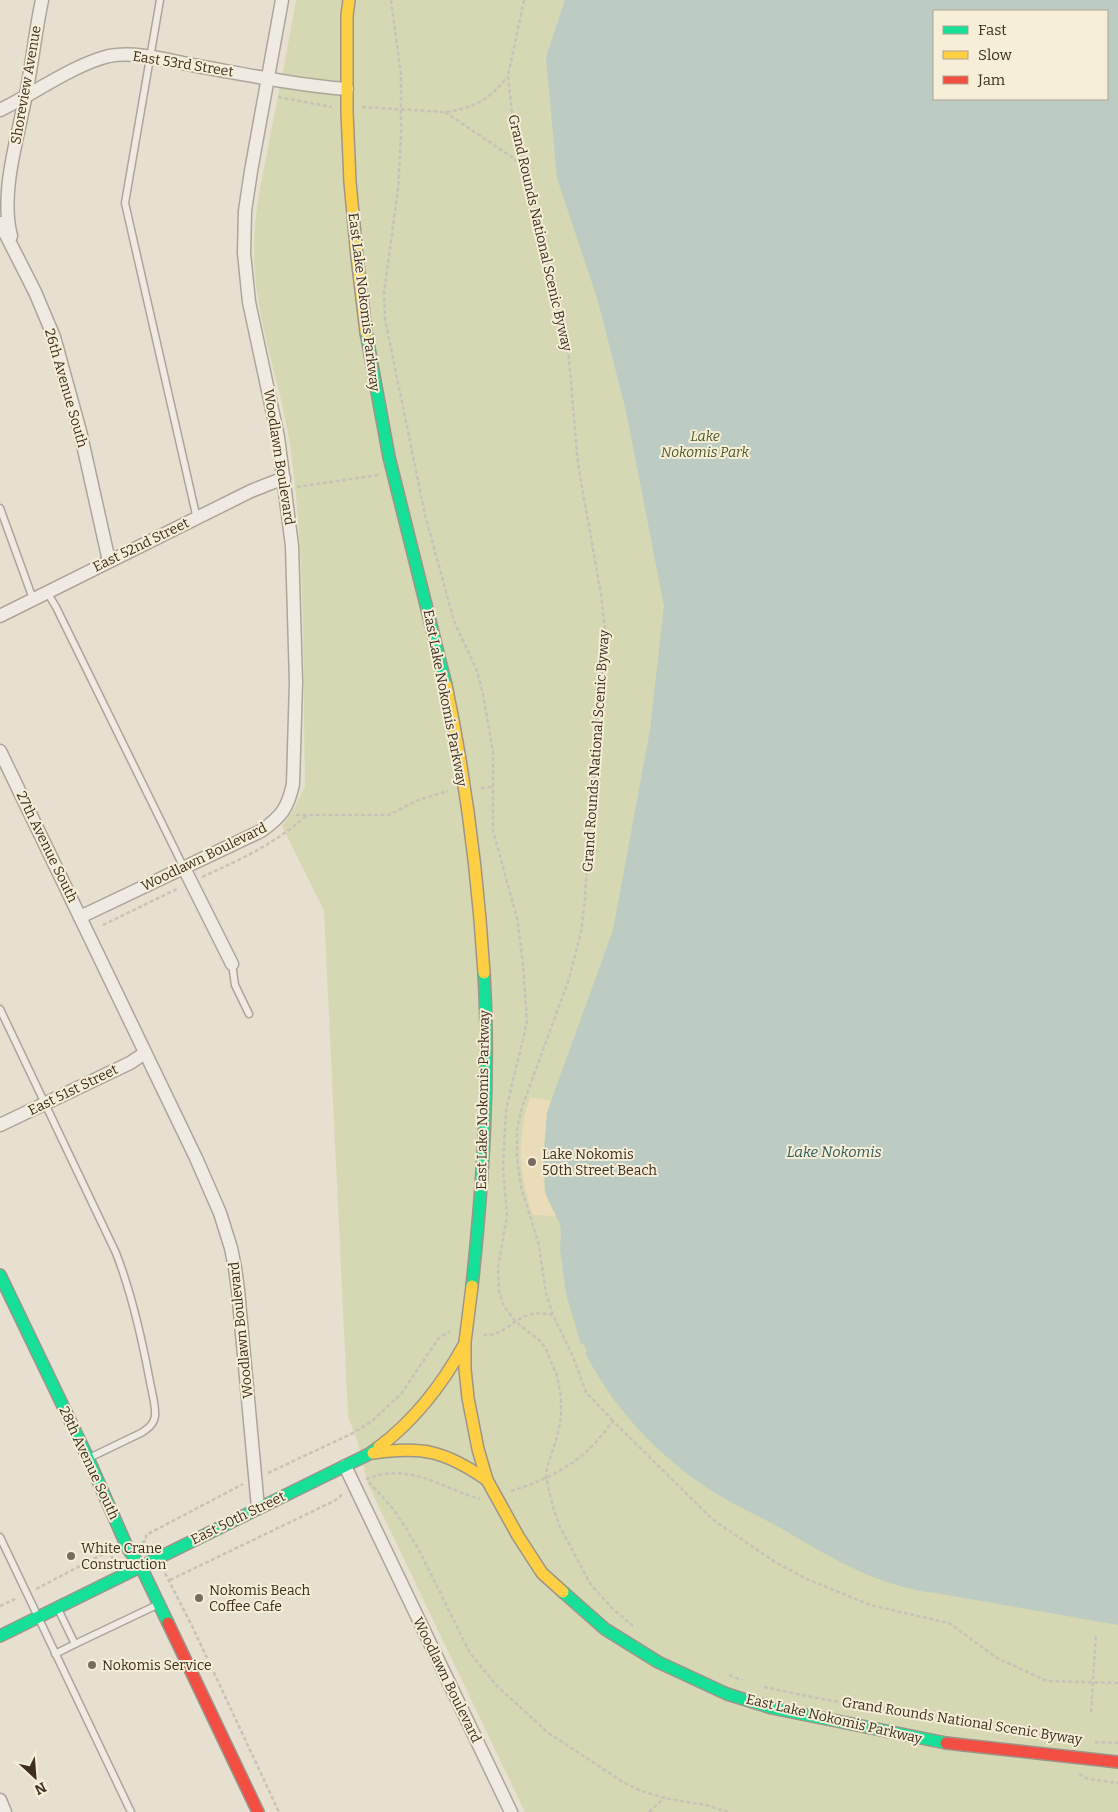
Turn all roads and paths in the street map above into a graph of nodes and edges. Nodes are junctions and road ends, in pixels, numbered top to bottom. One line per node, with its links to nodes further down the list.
1 (42, 0): 11 (street, Shoreview Avenue)
2 (160, 0): 7 (lane)
3 (282, 0): 9 (street, Woodlawn Boulevard)
4 (349, 0): 10 (street, East Lake Nokomis Parkway)
5 (391, 0): 13 (path)
6 (524, 0): 8 (path, Grand Rounds National Scenic Byway)
7 (149, 57): 9 (street, East 53rd Street); 11 (street, East 53rd Street); 22 (lane)
8 (508, 76): 14 (path); 15 (path, Grand Rounds National Scenic Byway)
9 (267, 79): 10 (street, East 53rd Street); 19 (street, Woodlawn Boulevard)
10 (347, 90): 18 (street, East Lake Nokomis Parkway)
11 (26, 98): 12 (street, East 53rd Street); 17 (street, Shoreview Avenue)
12 (0, 110)
13 (401, 110): 14 (path); 41 (path)
14 (445, 112): 15 (path)
15 (522, 164): 40 (path, Grand Rounds National Scenic Byway)
16 (0, 223): 17 (street, 26th Avenue South)
17 (17, 258): 23 (street, 26th Avenue South)
18 (392, 474): 20 (path); 28 (street, East Lake Nokomis Parkway)
19 (284, 478): 22 (street, East 52nd Street); 29 (street, Woodlawn Boulevard)
20 (294, 487)
21 (0, 508): 25 (lane)
22 (197, 518): 23 (street, East 52nd Street)
23 (109, 561): 24 (street, East 52nd Street)
24 (47, 592): 25 (street, East 52nd Street); 29 (lane)
25 (33, 599): 26 (street, East 52nd Street)
26 (0, 616)
27 (0, 751): 31 (street, 27th Avenue South)
28 (464, 789): 30 (path); 44 (street, East Lake Nokomis Parkway)
29 (184, 868): 30 (street); 31 (street, Woodlawn Boulevard)
30 (192, 882): 32 (path); 33 (street)
31 (80, 917): 36 (street, Woodlawn Boulevard)
32 (103, 925)
33 (232, 964): 35 (lane)
34 (0, 1009): 37 (lane)
35 (249, 1014)
36 (145, 1054): 37 (street, East 51st Street); 57 (street, Woodlawn Boulevard)
37 (46, 1102): 38 (street, East 51st Street); 47 (lane)
38 (0, 1125)
39 (0, 1275): 47 (street, 28th Avenue South)
40 (553, 1315): 41 (path); 45 (path, Grand Rounds National Scenic Byway)
41 (515, 1321): 43 (path); 50 (path)
42 (456, 1330): 49 (path)
43 (483, 1334)
44 (465, 1342): 46 (street, East 50th Street); 53 (street, East Lake Nokomis Parkway)
45 (613, 1421): 50 (path); 77 (path, Grand Rounds National Scenic Byway)
46 (369, 1454): 48 (street, East 50th Street); 53 (street, East 50th Street)
47 (88, 1458): 61 (street, 28th Avenue South)
48 (345, 1466): 57 (street, East 50th Street); 91 (street, Woodlawn Boulevard)
49 (264, 1476)
50 (546, 1477): 56 (path); 70 (path)
51 (362, 1478): 52 (path)
52 (366, 1479): 56 (path); 85 (path)
53 (487, 1480): 56 (street, East Lake Nokomis Parkway)
54 (244, 1484): 59 (path)
55 (343, 1490): 63 (path)
56 (495, 1496): 84 (street, East Lake Nokomis Parkway)
57 (258, 1508): 61 (street, East 50th Street)
58 (0, 1537): 65 (lane)
59 (146, 1541)
60 (113, 1559): 65 (path)
61 (141, 1567): 66 (street, 28th Avenue South); 68 (street, East 50th Street)
62 (164, 1572): 63 (path)
63 (170, 1580): 64 (path); 90 (path)
64 (162, 1584)
65 (27, 1593): 67 (path); 69 (lane)
66 (159, 1604): 73 (lane); 89 (street, 28th Avenue South)
67 (0, 1606)
68 (57, 1608): 69 (street, East 50th Street); 73 (lane)
69 (38, 1618): 72 (street, East 50th Street); 74 (lane)
70 (636, 1628)
71 (1096, 1634): 77 (path)
72 (0, 1636)
73 (75, 1644): 74 (lane)
74 (54, 1654): 88 (lane)
75 (721, 1673): 76 (path)
76 (743, 1680)
77 (1092, 1683): 78 (path, Grand Rounds National Scenic Byway); 80 (path)
78 (1118, 1683)
79 (757, 1685): 81 (path, Grand Rounds National Scenic Byway)
80 (1091, 1712)
81 (1059, 1738)
82 (1088, 1741): 83 (path, Grand Rounds National Scenic Byway)
83 (1118, 1743)
84 (1118, 1762)
85 (665, 1797): 92 (path); 93 (path)
86 (0, 1800): 87 (street)
87 (5, 1812)
88 (130, 1812)
89 (258, 1812)
90 (279, 1812)
91 (511, 1812)
92 (649, 1812)
93 (728, 1812)

